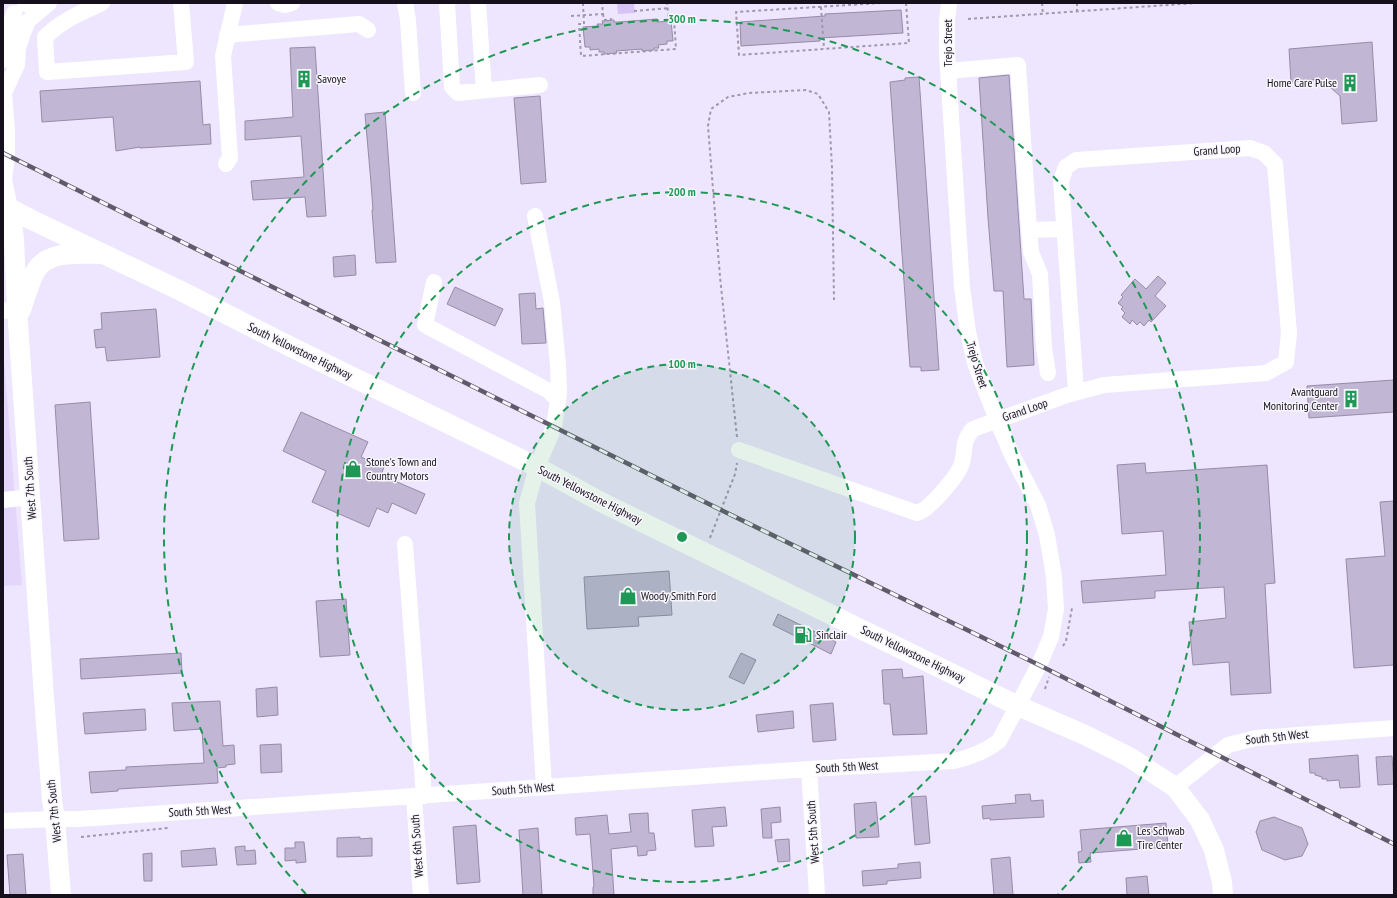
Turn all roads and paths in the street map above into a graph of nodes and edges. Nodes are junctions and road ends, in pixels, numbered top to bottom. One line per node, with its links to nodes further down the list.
1 (49, 3): 38 (street)
2 (102, 3): 3 (street)
3 (182, 3)
4 (235, 3): 33 (street)
5 (278, 3): 6 (street)
6 (292, 3)
7 (405, 3): 40 (street)
8 (447, 3): 39 (street)
9 (478, 3): 39 (street)
10 (583, 3): 28 (path)
11 (602, 3): 26 (path)
12 (668, 3): 23 (path)
13 (881, 3): 20 (path)
14 (906, 3): 34 (path)
15 (950, 3): 36 (street, Trejo Street)
16 (1042, 3): 27 (path)
17 (1077, 3): 25 (path)
18 (1142, 3): 21 (path)
19 (1196, 3): 21 (path)
20 (821, 7): 34 (path); 34 (path)
21 (1142, 7): 25 (path)
22 (19, 8): 35 (street)
23 (669, 8): 24 (path); 28 (path)
24 (634, 11)
25 (1077, 11): 27 (path)
26 (603, 14): 28 (path); 30 (path)
27 (1043, 14): 31 (path)
28 (583, 15): 29 (path)
29 (571, 16)
30 (612, 19)
31 (968, 19)
32 (368, 30): 33 (street)
33 (227, 34): 41 (street)
34 (824, 49)
35 (3, 60)
36 (948, 70): 45 (street); 53 (street, Trejo Street)
37 (540, 85): 39 (street)
38 (4, 87): 42 (street, West 7th South)
39 (484, 90)
40 (413, 93)
41 (226, 164)
42 (6, 206): 46 (main road, South Yellowstone Highway); 49 (main road, West 7th South)
43 (535, 216): 52 (street)
44 (1064, 229): 45 (street); 51 (street, Grand Loop); 51 (street, Grand Loop)
45 (1029, 230): 50 (street)
46 (104, 254): 49 (main road); 55 (main road, South Yellowstone Highway)
47 (434, 282): 52 (street)
48 (834, 300): 54 (path)
49 (13, 313): 56 (main road, West 7th South)
50 (1048, 373)
51 (1076, 392): 53 (street, Grand Loop)
52 (558, 400): 55 (street)
53 (997, 420): 54 (street, Grand Loop); 60 (street, Trejo Street)
54 (739, 450): 59 (path)
55 (537, 467): 59 (main road, South Yellowstone Highway); 63 (street)
56 (31, 497): 57 (street); 66 (main road, West 7th South)
57 (3, 500)
58 (405, 544): 65 (street, West 6th South)
59 (705, 552): 60 (main road, South Yellowstone Highway)
60 (1018, 706): 62 (street, South 5th West); 64 (main road, South Yellowstone Highway)
61 (1394, 728): 64 (street, South 5th West)
62 (809, 769): 63 (street, South 5th West); 72 (street, West 5th South)
63 (544, 787): 65 (street, South 5th West)
64 (1175, 787): 73 (main road, South Yellowstone Highway)
65 (419, 796): 66 (street, South 5th West); 71 (street, West 6th South)
66 (55, 818): 67 (street, South 5th West); 70 (main road, West 7th South)
67 (3, 821)
68 (169, 828): 69 (path)
69 (81, 837)
70 (61, 895)
71 (421, 895)
72 (817, 895)
73 (1223, 895)

